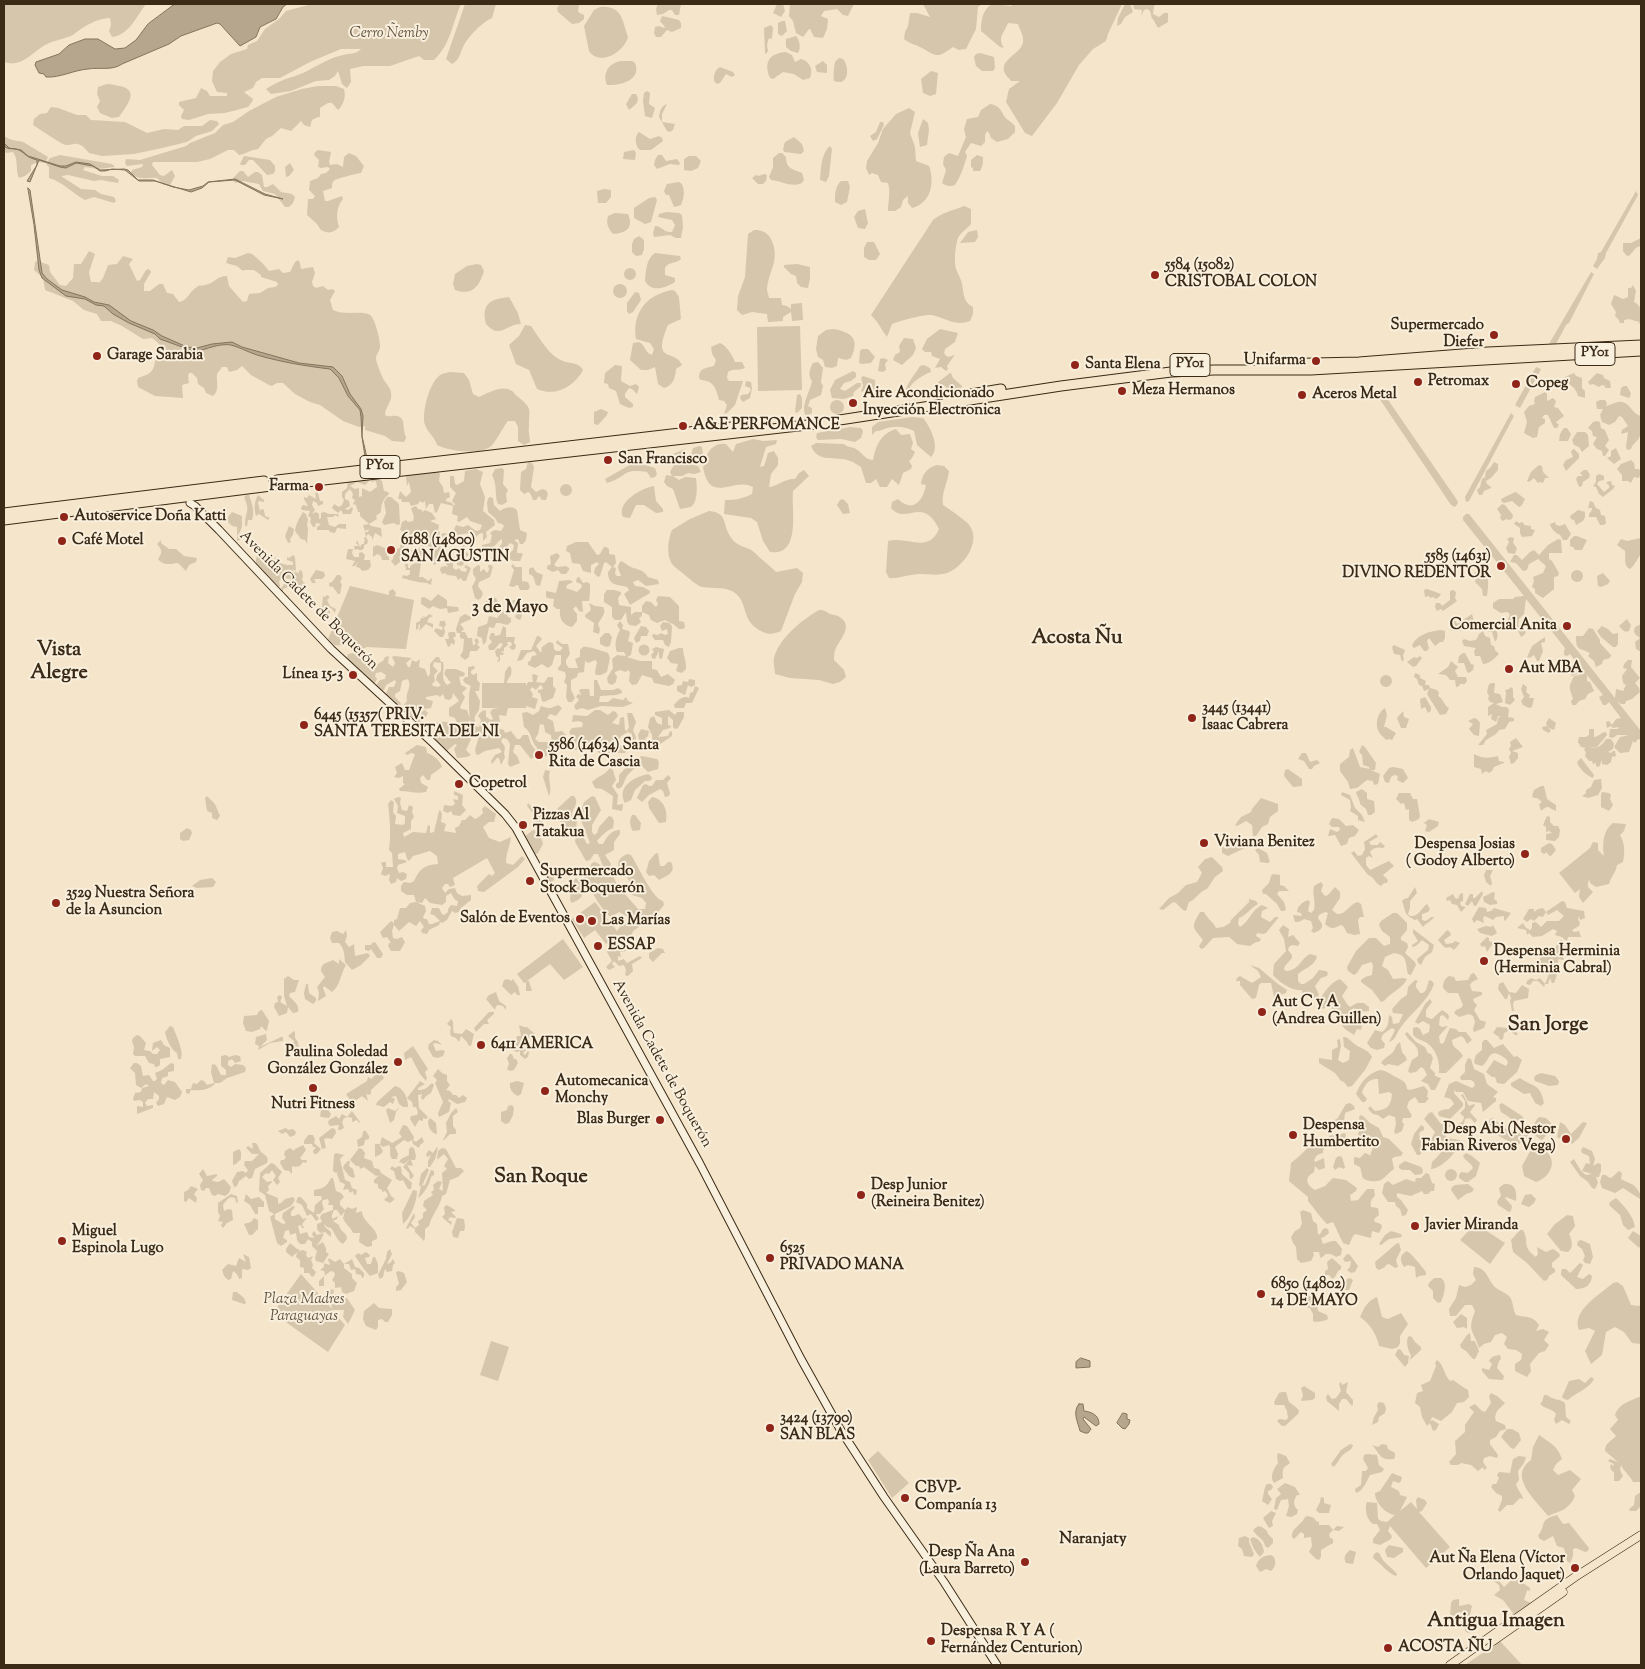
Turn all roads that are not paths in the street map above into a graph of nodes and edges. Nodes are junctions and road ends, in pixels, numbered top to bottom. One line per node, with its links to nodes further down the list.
1 (1641, 345): 3 (highway, PY01)
2 (1641, 351): 3 (highway, PY01)
3 (187, 496): 4 (highway, PY01); 5 (highway, PY01); 8 (main road, Avenida Cadete de Boquerón)
4 (4, 513)
5 (4, 520)
6 (1641, 1535): 9 (main road)
7 (1641, 1540): 10 (main road)
8 (997, 1665)
9 (1450, 1665)
10 (1458, 1665)

